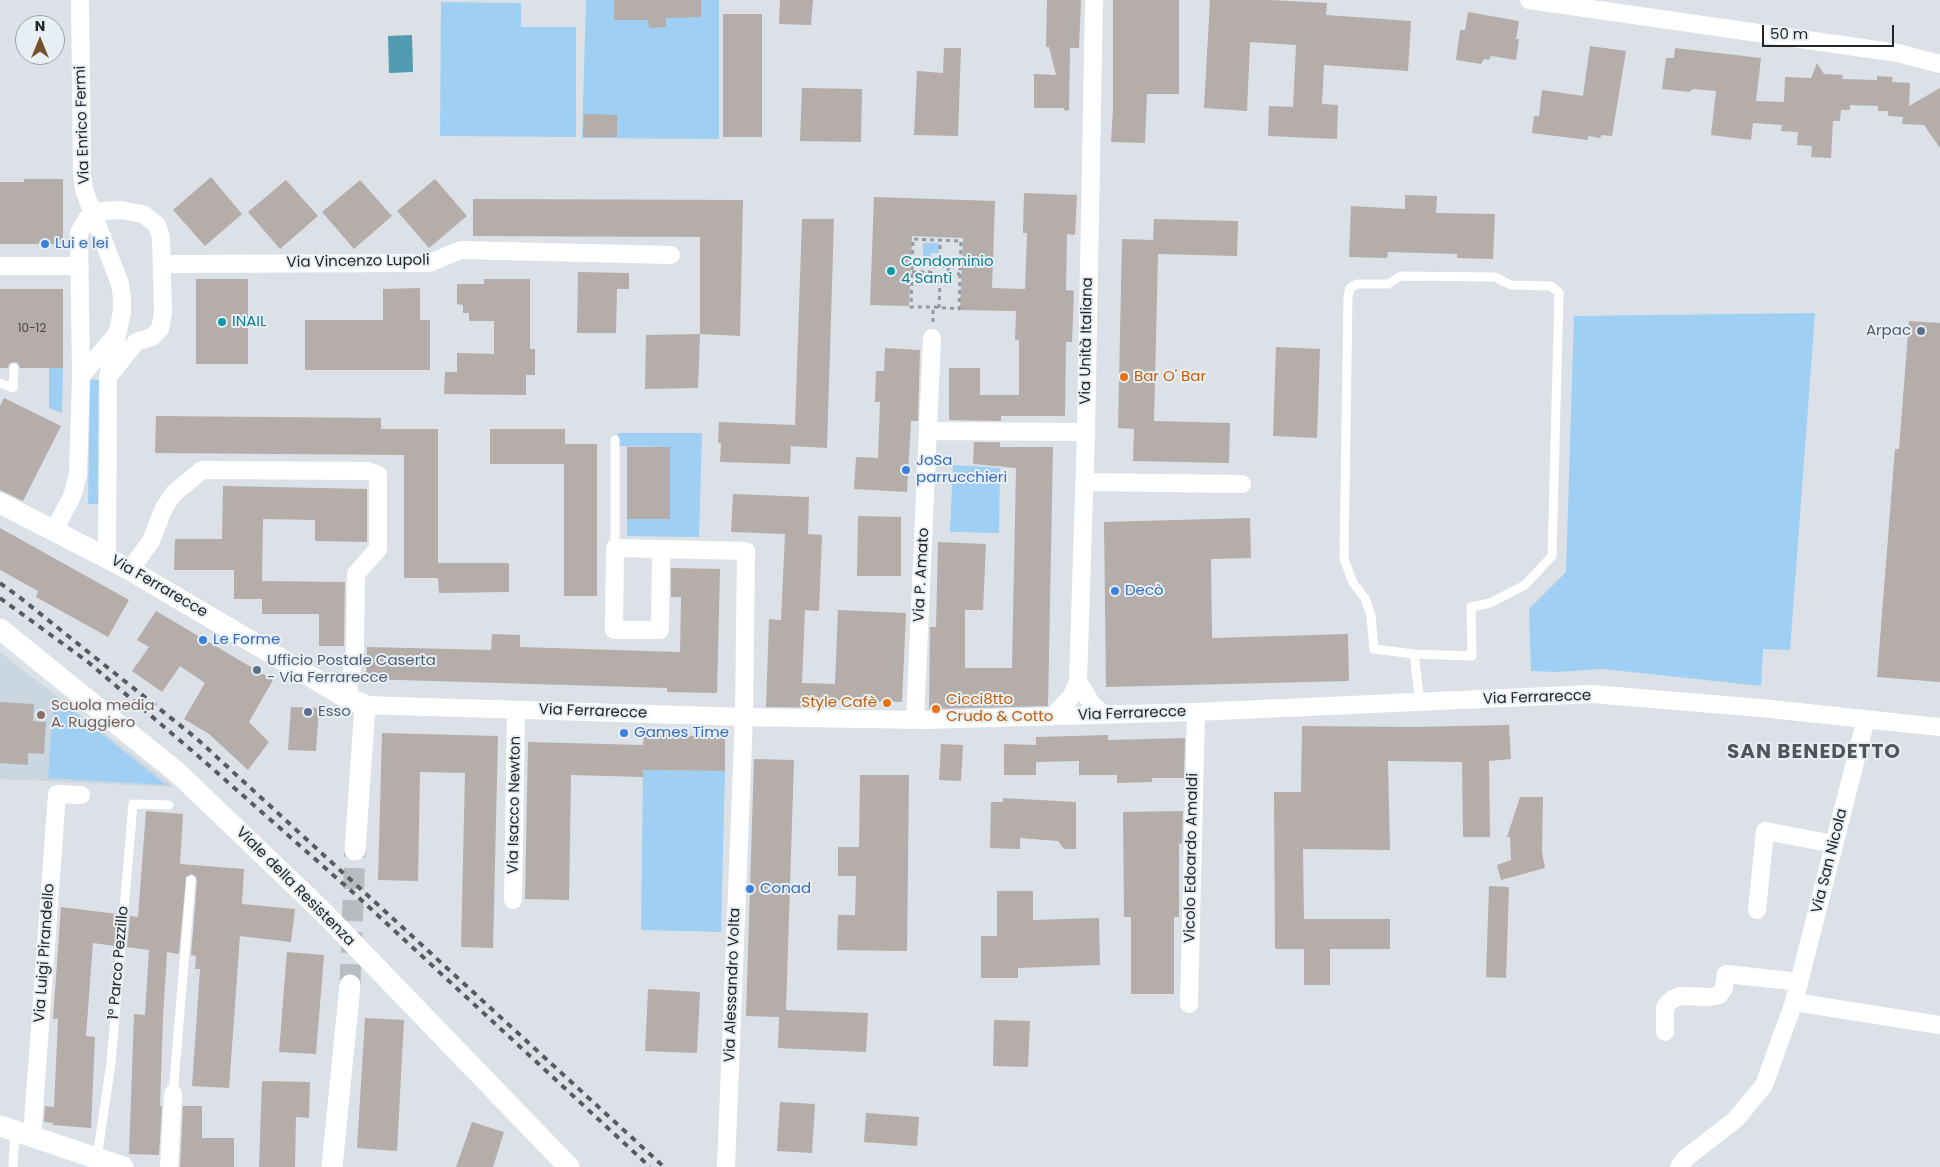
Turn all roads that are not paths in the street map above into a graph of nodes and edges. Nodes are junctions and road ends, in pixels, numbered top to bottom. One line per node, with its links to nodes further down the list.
1 (80, 0): 9 (street, Via Enrico Fermi)
2 (1094, 0): 18 (street, Via Unità Italiana)
3 (1529, 0): 4 (street)
4 (1940, 64)
5 (671, 255): 6 (street, Via Vincenzo Lupoli)
6 (163, 264): 8 (street); 12 (street)
7 (0, 266): 8 (street)
8 (80, 266): 14 (street)
9 (122, 312): 10 (street, Via Enrico Fermi); 12 (street)
10 (117, 333): 14 (street, Via Enrico Fermi); 15 (street, Via Enrico Fermi)
11 (932, 338): 17 (street, Via P. Amato)
12 (136, 342): 15 (street)
13 (14, 368): 16 (lane)
14 (80, 376): 15 (street); 23 (street)
15 (108, 378): 26 (street, Via Enrico Fermi)
16 (0, 383)
17 (929, 431): 18 (street); 39 (street, Via P. Amato)
18 (1086, 432): 20 (street, Via Unità Italiana)
19 (615, 440): 24 (lane)
20 (1085, 482): 21 (street); 30 (street, Via Unità Italiana)
21 (1242, 484)
22 (0, 503): 23 (street, Via Ferrarecce)
23 (54, 530): 26 (street, Via Ferrarecce)
24 (615, 548): 25 (street); 25 (street)
25 (661, 549): 37 (street, Via Alessandro Volta)
26 (108, 557): 27 (street, Via Ferrarecce)
27 (130, 570): 31 (street, Via Ferrarecce); 31 (street)
28 (0, 629): 62 (street, Viale della Resistenza)
29 (1414, 654): 29 (lane); 32 (lane)
30 (1078, 681): 35 (street); 36 (street, Via Unità Italiana)
31 (356, 702): 33 (street, Via Ferrarecce); 44 (street)
32 (1420, 703): 34 (street, Via Ferrarecce); 38 (street, Via Ferrarecce)
33 (516, 710): 37 (street, Via Ferrarecce); 46 (street, Via Isacco Newton)
34 (1196, 712): 35 (street, Via Ferrarecce); 51 (street, Vicolo Edoardo Amaldi)
35 (1104, 715): 36 (street, Via Ferrarecce)
36 (1053, 716): 39 (street, Via Ferrarecce)
37 (744, 717): 39 (street, Via Ferrarecce); 57 (street, Via Alessandro Volta)
38 (1866, 719): 40 (street, Via Ferrarecce); 43 (street, Via San Nicola)
39 (915, 720)
40 (1940, 727)
41 (81, 795): 55 (street, Via Luigi Pirandello)
42 (169, 806): 56 (lane, 1° Parco Pezzillo)
43 (1834, 844): 47 (street); 48 (street, Via San Nicola)
44 (355, 850)
45 (191, 880): 54 (lane)
46 (513, 900)
47 (1757, 910)
48 (1799, 982): 50 (street, Via San Nicola); 53 (street)
49 (350, 985): 61 (street)
50 (1794, 1002): 52 (street); 63 (street, Via San Nicola)
51 (1189, 1004)
52 (1940, 1026)
53 (1665, 1032)
54 (173, 1094): 60 (street)
55 (16, 1131): 56 (street); 58 (lane)
56 (97, 1163): 59 (street)
57 (726, 1165)
58 (13, 1167)
59 (123, 1167)
60 (169, 1167)
61 (332, 1167)
62 (569, 1167)
63 (1679, 1167)

